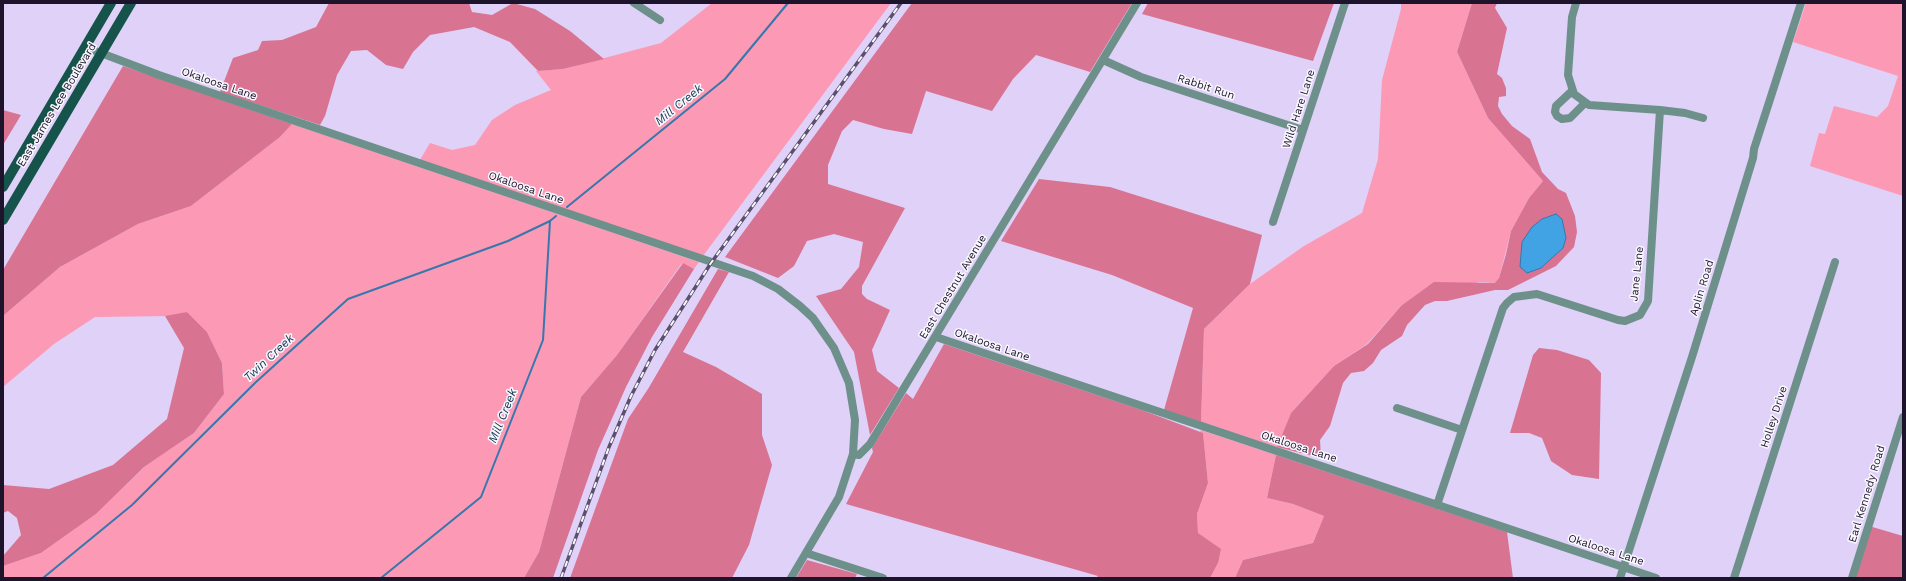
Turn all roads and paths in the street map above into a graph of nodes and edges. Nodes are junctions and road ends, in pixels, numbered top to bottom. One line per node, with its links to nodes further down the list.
1 (111, 3): 9 (main road, East James Lee Boulevard)
2 (132, 3): 10 (main road, East James Lee Boulevard)
3 (634, 3): 8 (street)
4 (1137, 3): 11 (street, East Chestnut Avenue)
5 (1345, 3): 16 (street, Wild Hare Lane)
6 (1576, 3): 12 (street)
7 (1801, 3): 28 (street, Aplin Road)
8 (660, 20)
9 (85, 47): 10 (street, Okaloosa Lane); 17 (main road, East James Lee Boulevard)
10 (102, 53): 18 (main road, East James Lee Boulevard); 25 (street, Okaloosa Lane)
11 (1103, 60): 16 (street, Rabbit Run); 21 (street, East Chestnut Avenue)
12 (1572, 91): 13 (street); 13 (street)
13 (1585, 103): 14 (street)
14 (1660, 110): 15 (street); 24 (street, Jane Lane)
15 (1704, 118)
16 (1303, 130): 19 (street, Wild Hare Lane)
17 (3, 187)
18 (3, 220)
19 (1273, 222)
20 (1835, 262): 33 (street, Holley Drive)
21 (936, 337): 25 (street, East Chestnut Avenue); 26 (street, Okaloosa Lane)
22 (1397, 408): 24 (street)
23 (1903, 417): 34 (street, Earl Kennedy Road)
24 (1462, 430): 26 (street, Jane Lane)
25 (853, 454): 27 (street)
26 (1437, 505): 28 (street, Okaloosa Lane)
27 (806, 553): 29 (street); 30 (street)
28 (1624, 568): 31 (street, Aplin Road); 32 (street, Okaloosa Lane)
29 (791, 578)
30 (883, 578)
31 (1620, 578)
32 (1656, 578)
33 (1734, 578)
34 (1852, 578)

